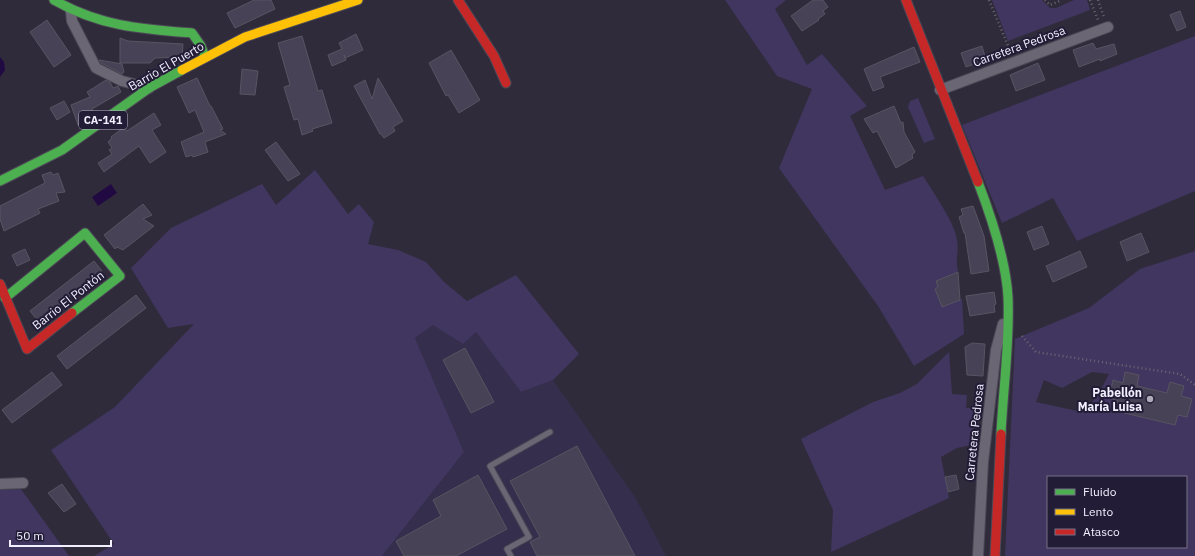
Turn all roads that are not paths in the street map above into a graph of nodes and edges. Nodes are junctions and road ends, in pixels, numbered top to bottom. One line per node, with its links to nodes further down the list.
1 (54, 0): 5 (street)
2 (358, 0): 7 (street, Barrio El Puerto / CA-141)
3 (458, 0): 8 (street)
4 (906, 0): 10 (street, Carretera Pedrosa)
5 (72, 12): 7 (street); 9 (street)
6 (1105, 28): 10 (street, Carretera Pedrosa)
7 (205, 57): 9 (street, Barrio El Puerto / CA-141)
8 (506, 83)
9 (149, 88): 11 (street, Barrio El Puerto / CA-141)
10 (940, 90): 14 (street, Carretera Pedrosa)
11 (0, 181)
12 (0, 284): 13 (street, Barrio El Pontón)
13 (5, 298): 13 (street, Barrio El Pontón)
14 (1007, 317): 19 (street, Carretera Pedrosa); 20 (street, Carretera Pedrosa)
15 (550, 432): 18 (lane)
16 (23, 483): 17 (street)
17 (0, 484)
18 (511, 556)
19 (978, 556)
20 (995, 556)

